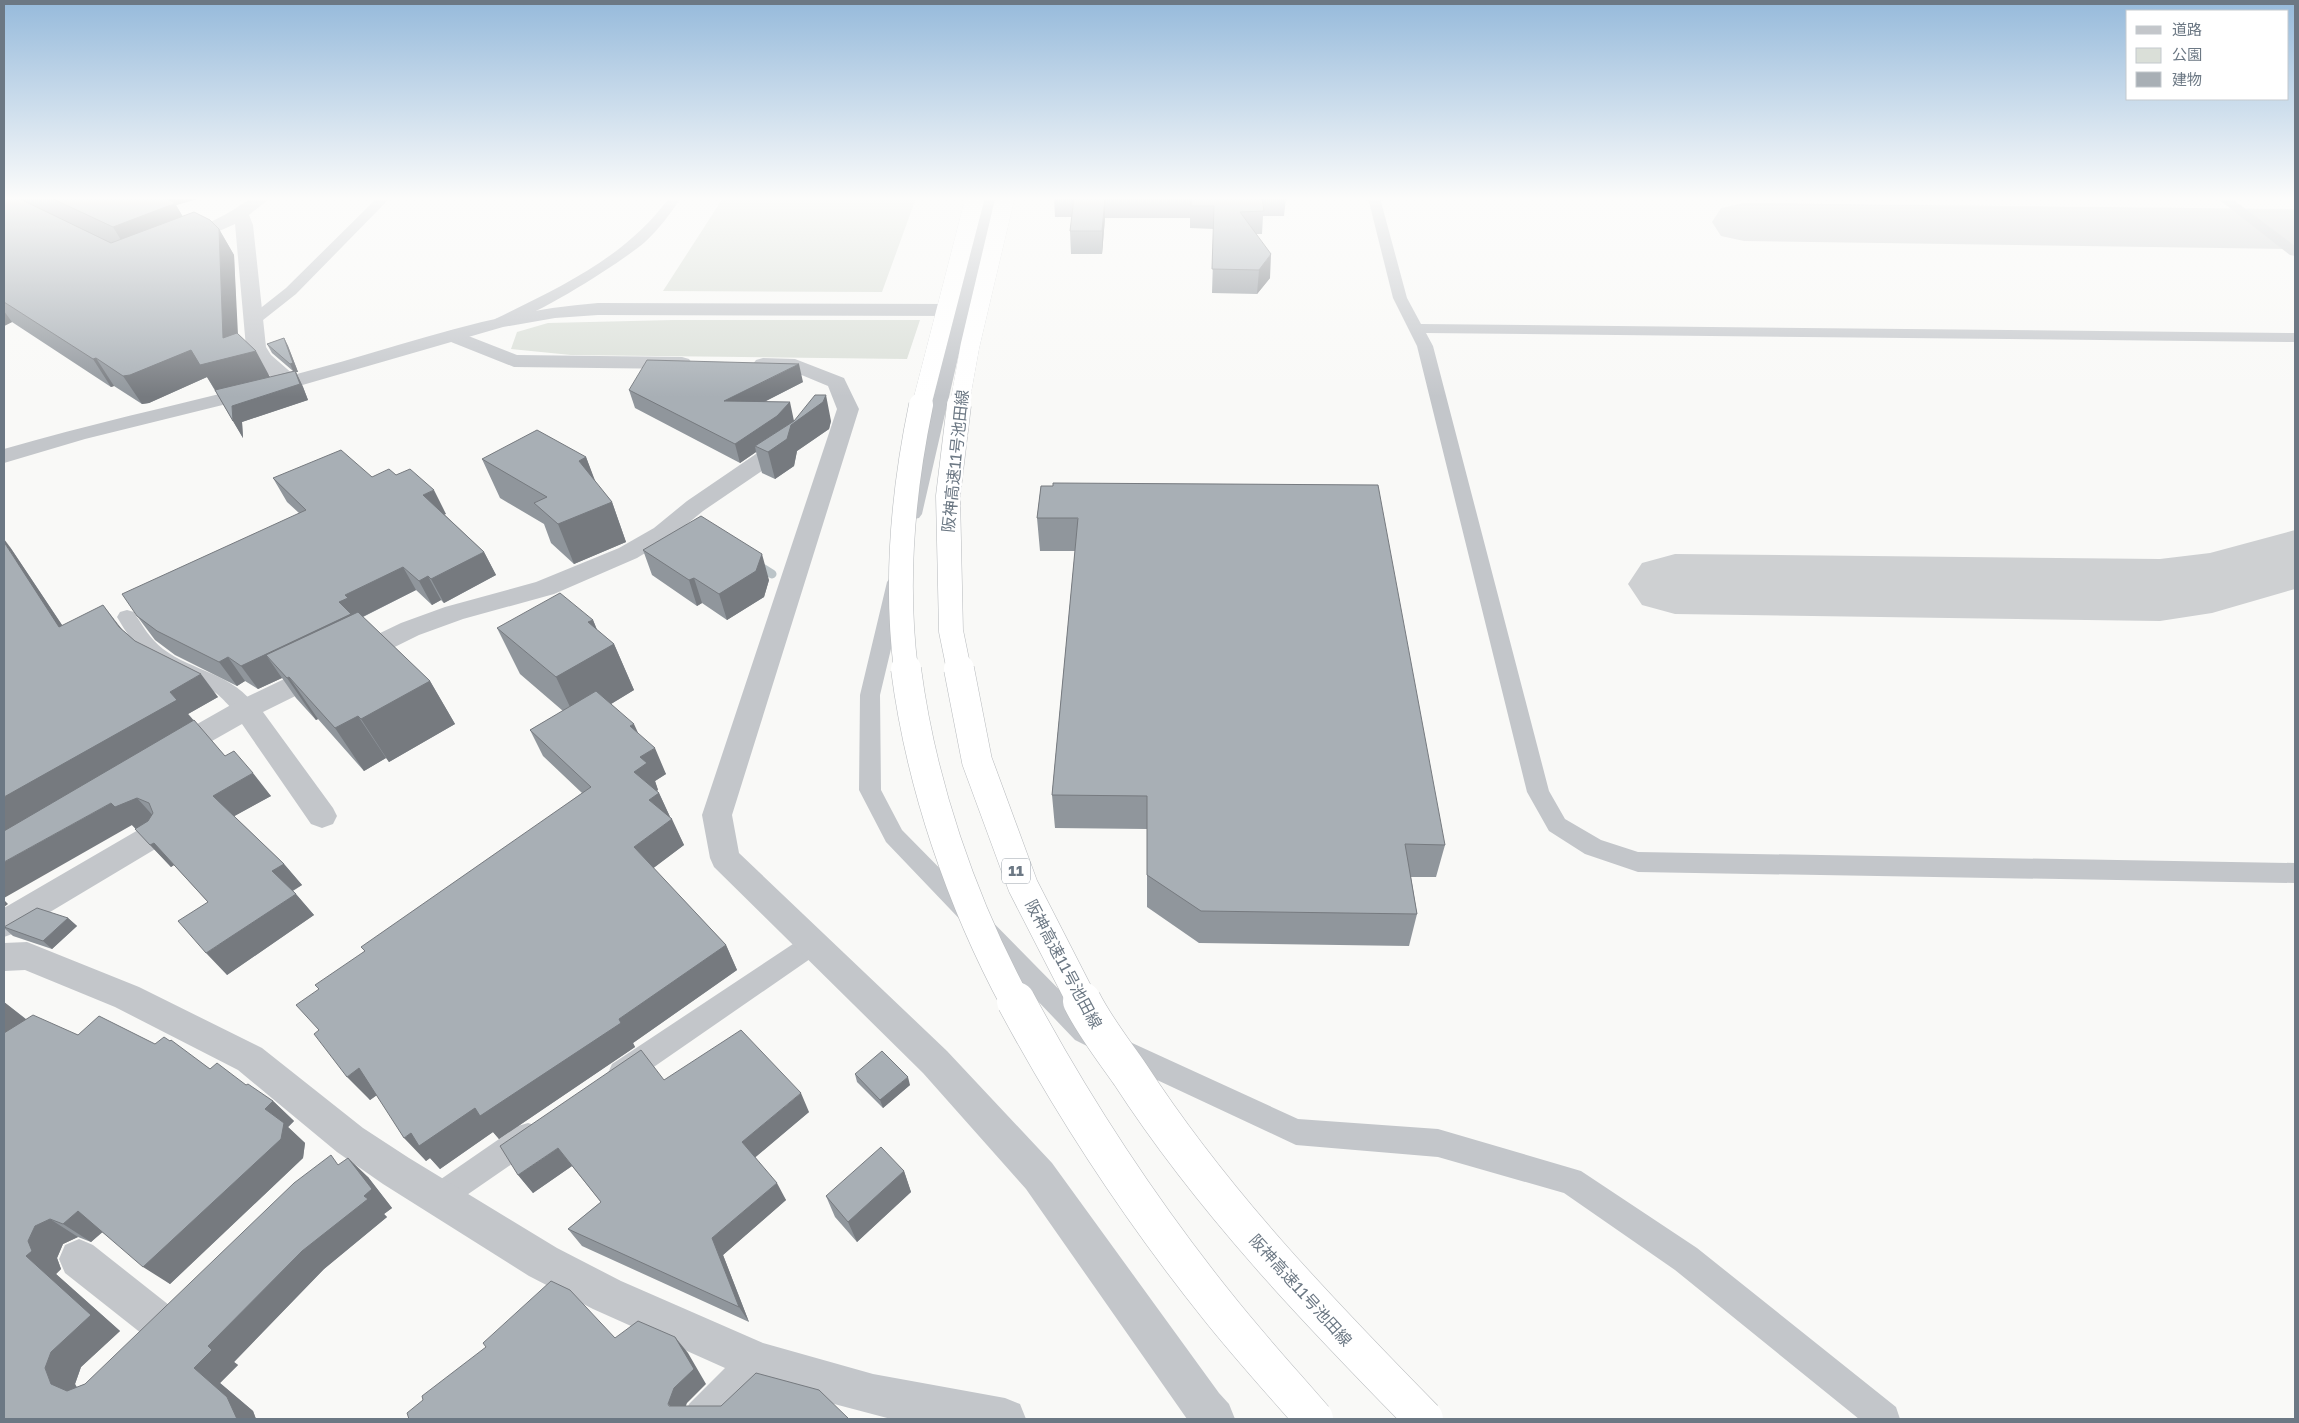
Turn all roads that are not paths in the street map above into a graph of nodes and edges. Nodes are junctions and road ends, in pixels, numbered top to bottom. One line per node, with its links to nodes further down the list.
1 (248, 264): 9 (street)
2 (318, 264): 9 (lane)
3 (605, 264): 10 (lane)
4 (957, 264): 39 (highway, bridge)
5 (973, 264): 8 (street)
6 (989, 264): 40 (highway, 阪神高速11号池田線 / 11, bridge)
7 (1391, 264): 11 (lane)
8 (962, 310): 10 (street); 41 (lane)
9 (253, 321): 16 (street)
10 (500, 322): 12 (street)
11 (1414, 328): 13 (lane); 24 (lane)
12 (453, 336): 14 (street); 16 (street)
13 (2295, 336)
14 (708, 364)
15 (737, 364): 17 (street)
16 (292, 382): 18 (street)
17 (823, 414): 20 (street); 26 (street)
18 (4, 456)
19 (127, 617): 20 (lane)
20 (246, 709): 21 (street); 22 (street)
21 (150, 764)
22 (322, 816)
23 (156, 834): 25 (street)
24 (2295, 873)
25 (4, 924)
26 (814, 943): 28 (lane); 36 (street)
27 (4, 957): 30 (street)
28 (600, 1088)
29 (551, 1121): 32 (lane)
30 (350, 1140): 31 (street); 32 (street)
31 (322, 1167)
32 (438, 1198): 35 (street)
33 (79, 1259): 34 (street)
34 (132, 1350)
35 (759, 1364): 37 (street); 38 (street)
36 (1200, 1416)
37 (704, 1419)
38 (1005, 1419)
39 (1314, 1419)
40 (1424, 1419)
41 (1884, 1419)

